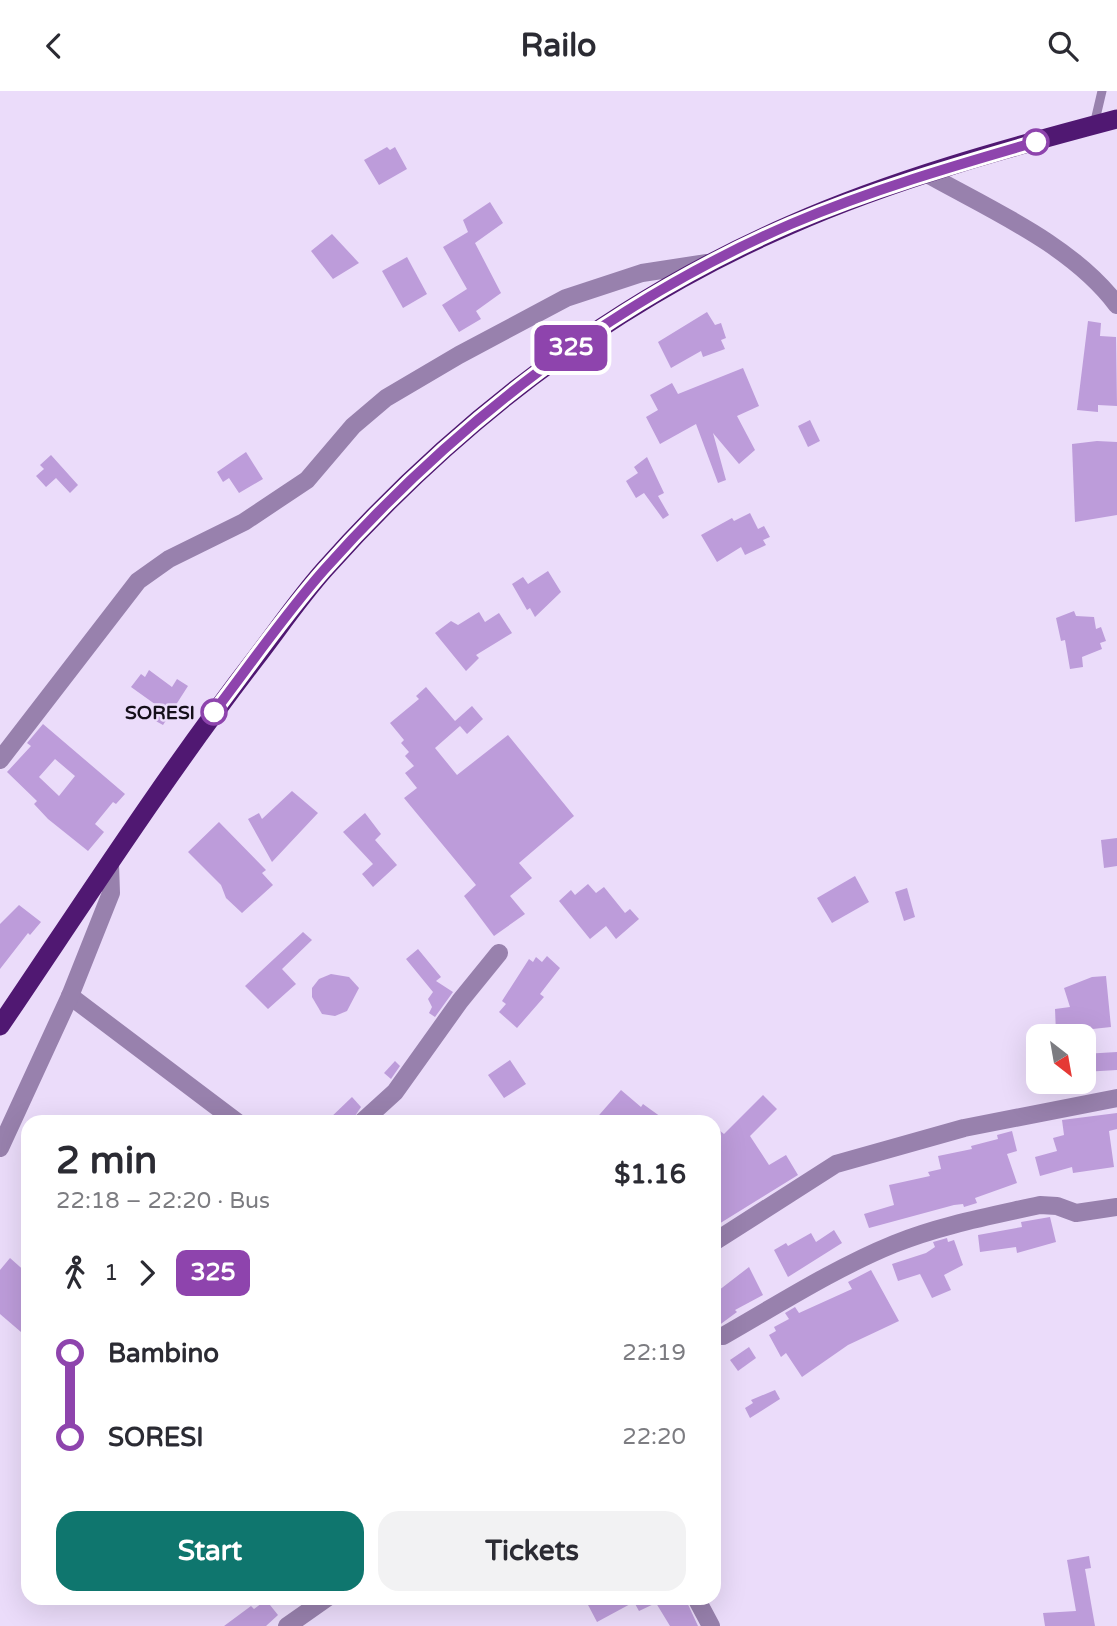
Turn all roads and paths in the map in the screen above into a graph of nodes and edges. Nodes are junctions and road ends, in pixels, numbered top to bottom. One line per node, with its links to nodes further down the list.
1 (1101, 91): 3 (lane)
2 (1117, 119): 3 (highway)
3 (1094, 125): 4 (highway)
4 (927, 174): 5 (highway); 6 (street)
5 (714, 262): 7 (street); 8 (highway)
6 (1117, 305)
7 (0, 760)
8 (110, 864): 10 (street); 11 (highway)
9 (499, 953): 14 (street)
10 (70, 996): 13 (street); 15 (street)
11 (0, 1026)
12 (1117, 1098): 17 (street)
13 (228, 1115)
14 (370, 1115)
15 (0, 1148)
16 (1117, 1207): 18 (street)
17 (721, 1238)
18 (723, 1336)
19 (317, 1605): 21 (street)
20 (700, 1605): 22 (street)
21 (287, 1626)
22 (711, 1626)

